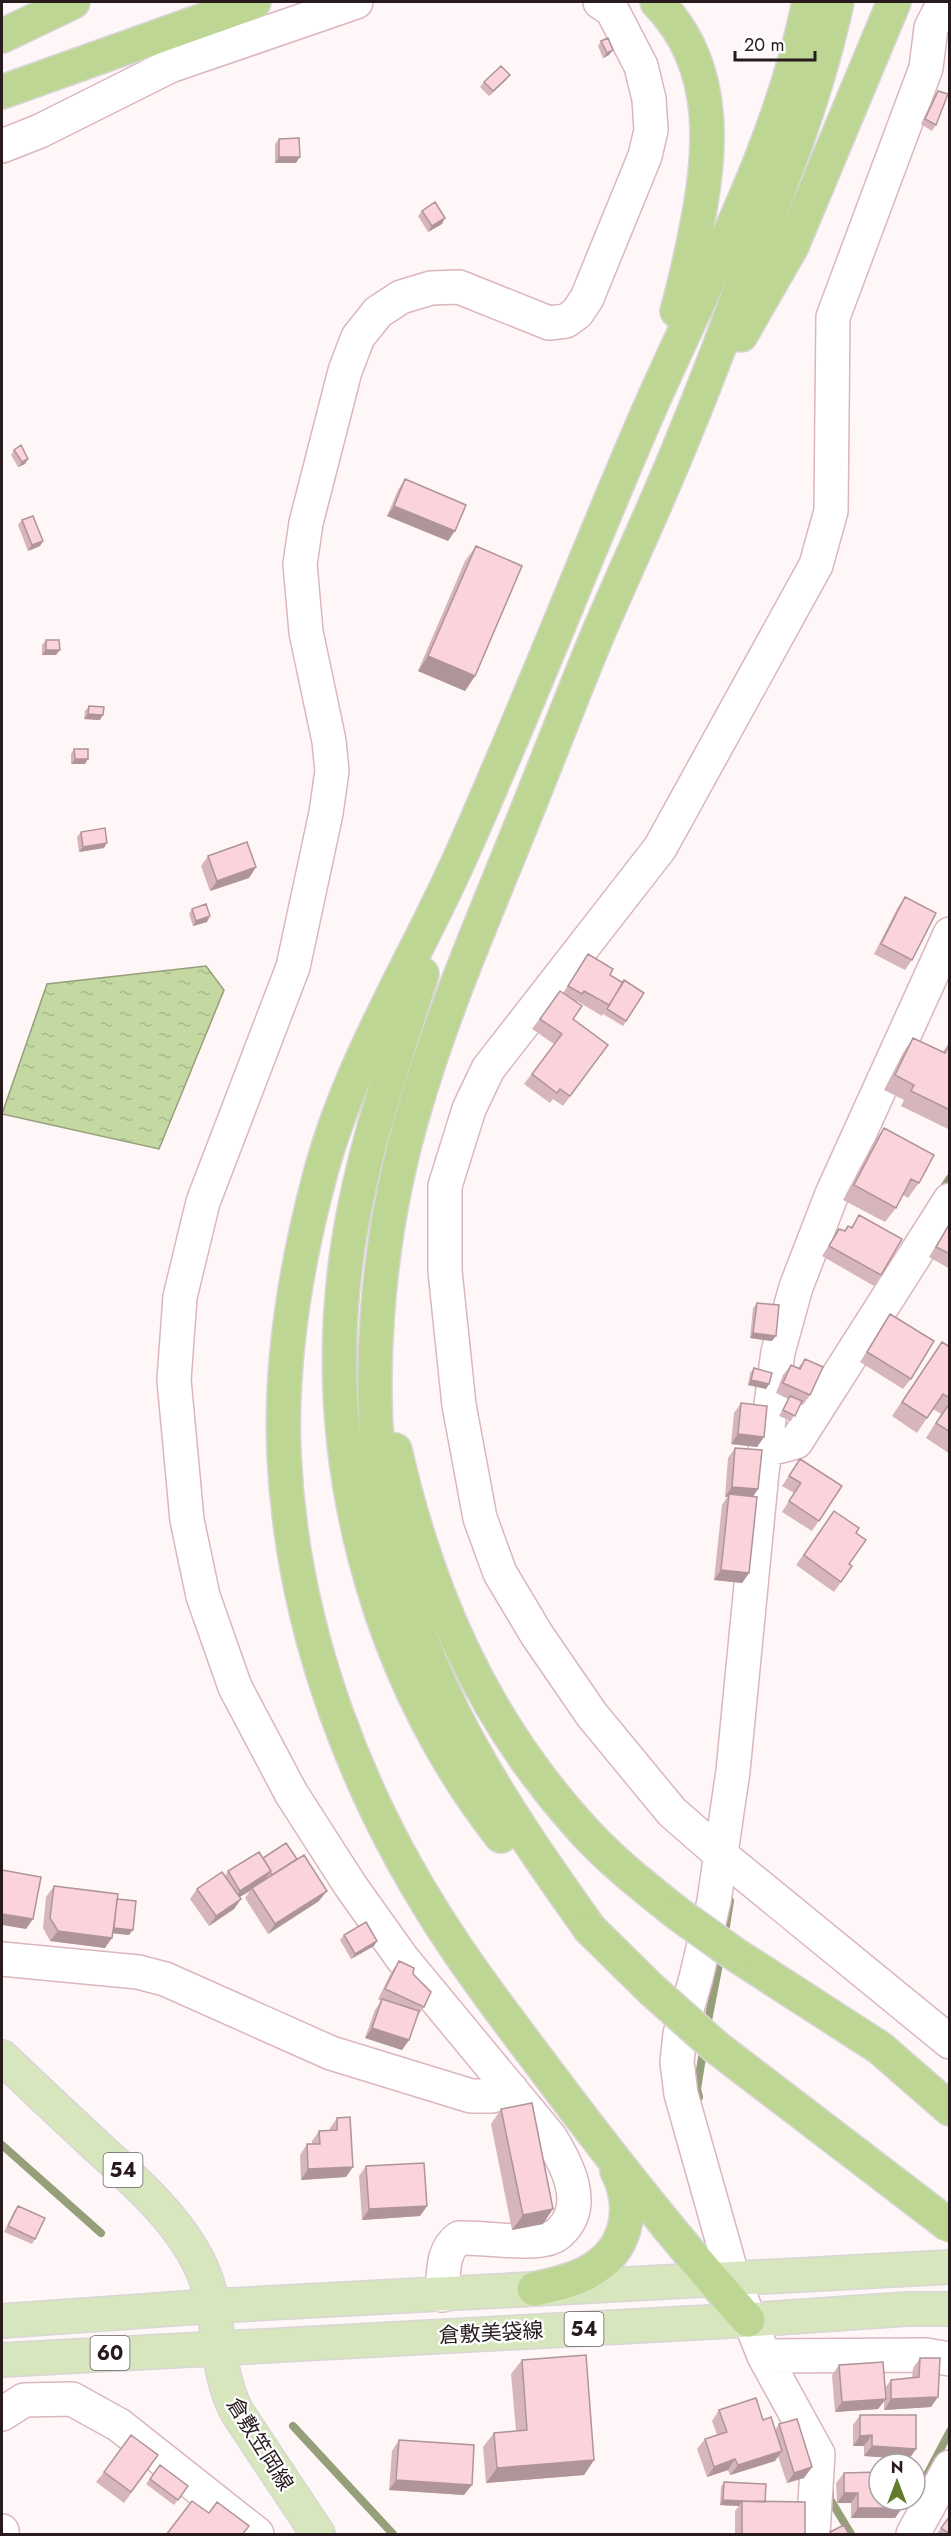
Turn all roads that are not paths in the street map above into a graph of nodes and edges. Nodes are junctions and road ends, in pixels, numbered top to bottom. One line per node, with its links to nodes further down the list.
1 (73, 2): 10 (highway)
2 (254, 2): 11 (highway)
3 (356, 2): 12 (street)
4 (600, 2): 25 (street)
5 (657, 2): 13 (highway)
6 (809, 2): 13 (highway)
7 (837, 2): 14 (highway)
8 (894, 2): 14 (highway)
9 (944, 2): 20 (street)
10 (2, 36)
11 (2, 92)
12 (2, 146)
13 (645, 419): 15 (highway)
14 (686, 432): 18 (highway)
15 (459, 861): 21 (highway); 27 (highway)
16 (950, 934): 19 (street)
17 (950, 1200): 19 (street)
18 (377, 1335): 21 (highway); 26 (highway, bridge)
19 (765, 1450): 20 (street)
20 (729, 1861): 23 (street); 30 (street)
21 (590, 1929): 28 (highway, bridge)
22 (2, 1959): 25 (street)
23 (950, 2042)
24 (2, 2057): 33 (main road, 54)
25 (511, 2089): 32 (street)
26 (950, 2109)
27 (612, 2160): 30 (highway); 31 (highway)
28 (950, 2226)
29 (950, 2267): 30 (main road, 倉敷美袋線 / 54)
30 (722, 2278): 31 (main road, 倉敷美袋線 / 54); 36 (highway)
31 (534, 2289): 32 (main road, 倉敷美袋線 / 54)
32 (442, 2295): 33 (main road, 倉敷美袋線 / 54)
33 (213, 2306): 35 (main road, 60); 37 (main road, 54)
34 (950, 2309): 36 (main road, 倉敷美袋線 / 54)
35 (2, 2320)
36 (748, 2320): 37 (main road, 倉敷美袋線 / 54); 38 (street)
37 (218, 2347): 40 (main road, 60); 44 (main road, 倉敷笠岡線)
38 (764, 2356): 39 (street); 45 (street)
39 (950, 2359)
40 (2, 2360)
41 (2, 2414): 43 (street)
42 (946, 2482): 46 (street)
43 (257, 2535)
44 (318, 2535)
45 (813, 2535)
46 (913, 2535)

